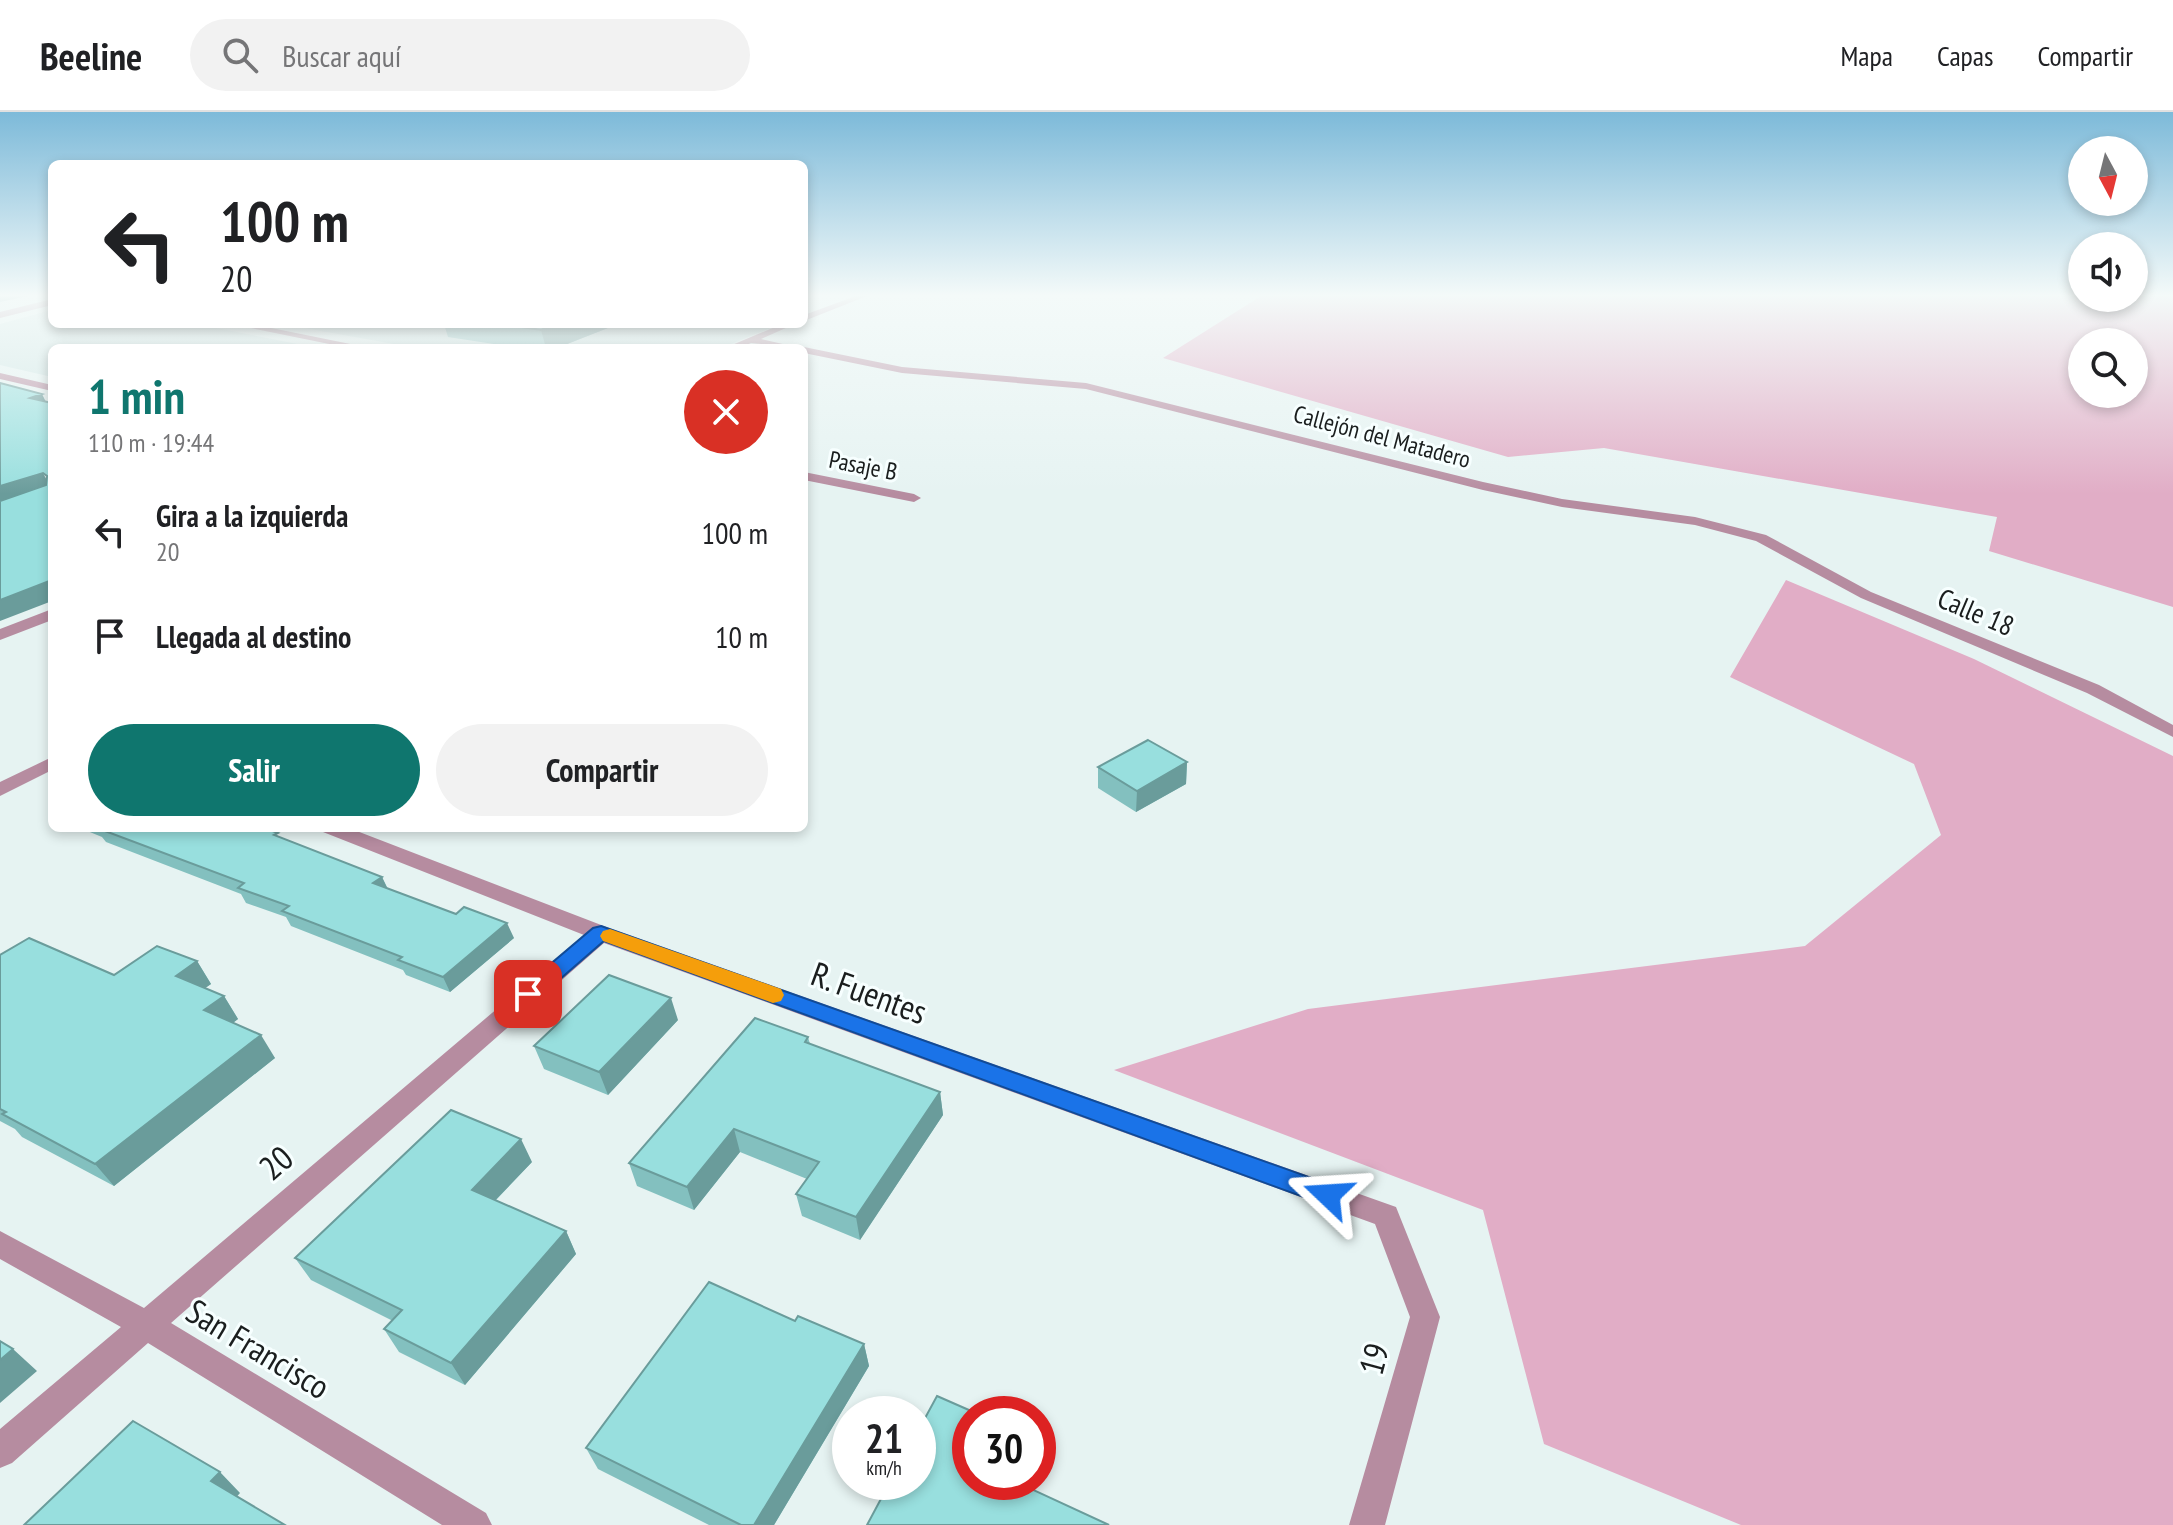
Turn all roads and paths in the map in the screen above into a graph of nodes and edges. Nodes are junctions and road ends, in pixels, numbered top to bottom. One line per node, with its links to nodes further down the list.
1 (863, 362): 6 (street, Callejón del Matadero)
2 (0, 376): 3 (street)
3 (48, 387)
4 (808, 477): 5 (street, Pasaje B)
5 (914, 498)
6 (1761, 538): 9 (street, Calle 18)
7 (48, 616): 8 (street)
8 (0, 635)
9 (2173, 732)
10 (48, 765): 11 (street)
11 (0, 790)
12 (340, 832): 13 (street, R. Fuentes)
13 (601, 933): 14 (street, R. Fuentes); 16 (street, 20)
14 (1386, 1216): 19 (street, 19)
15 (0, 1244): 16 (street, San Francisco)
16 (144, 1324): 17 (street, 20); 18 (street, San Francisco)
17 (0, 1451)
18 (474, 1525)
19 (1367, 1525)

